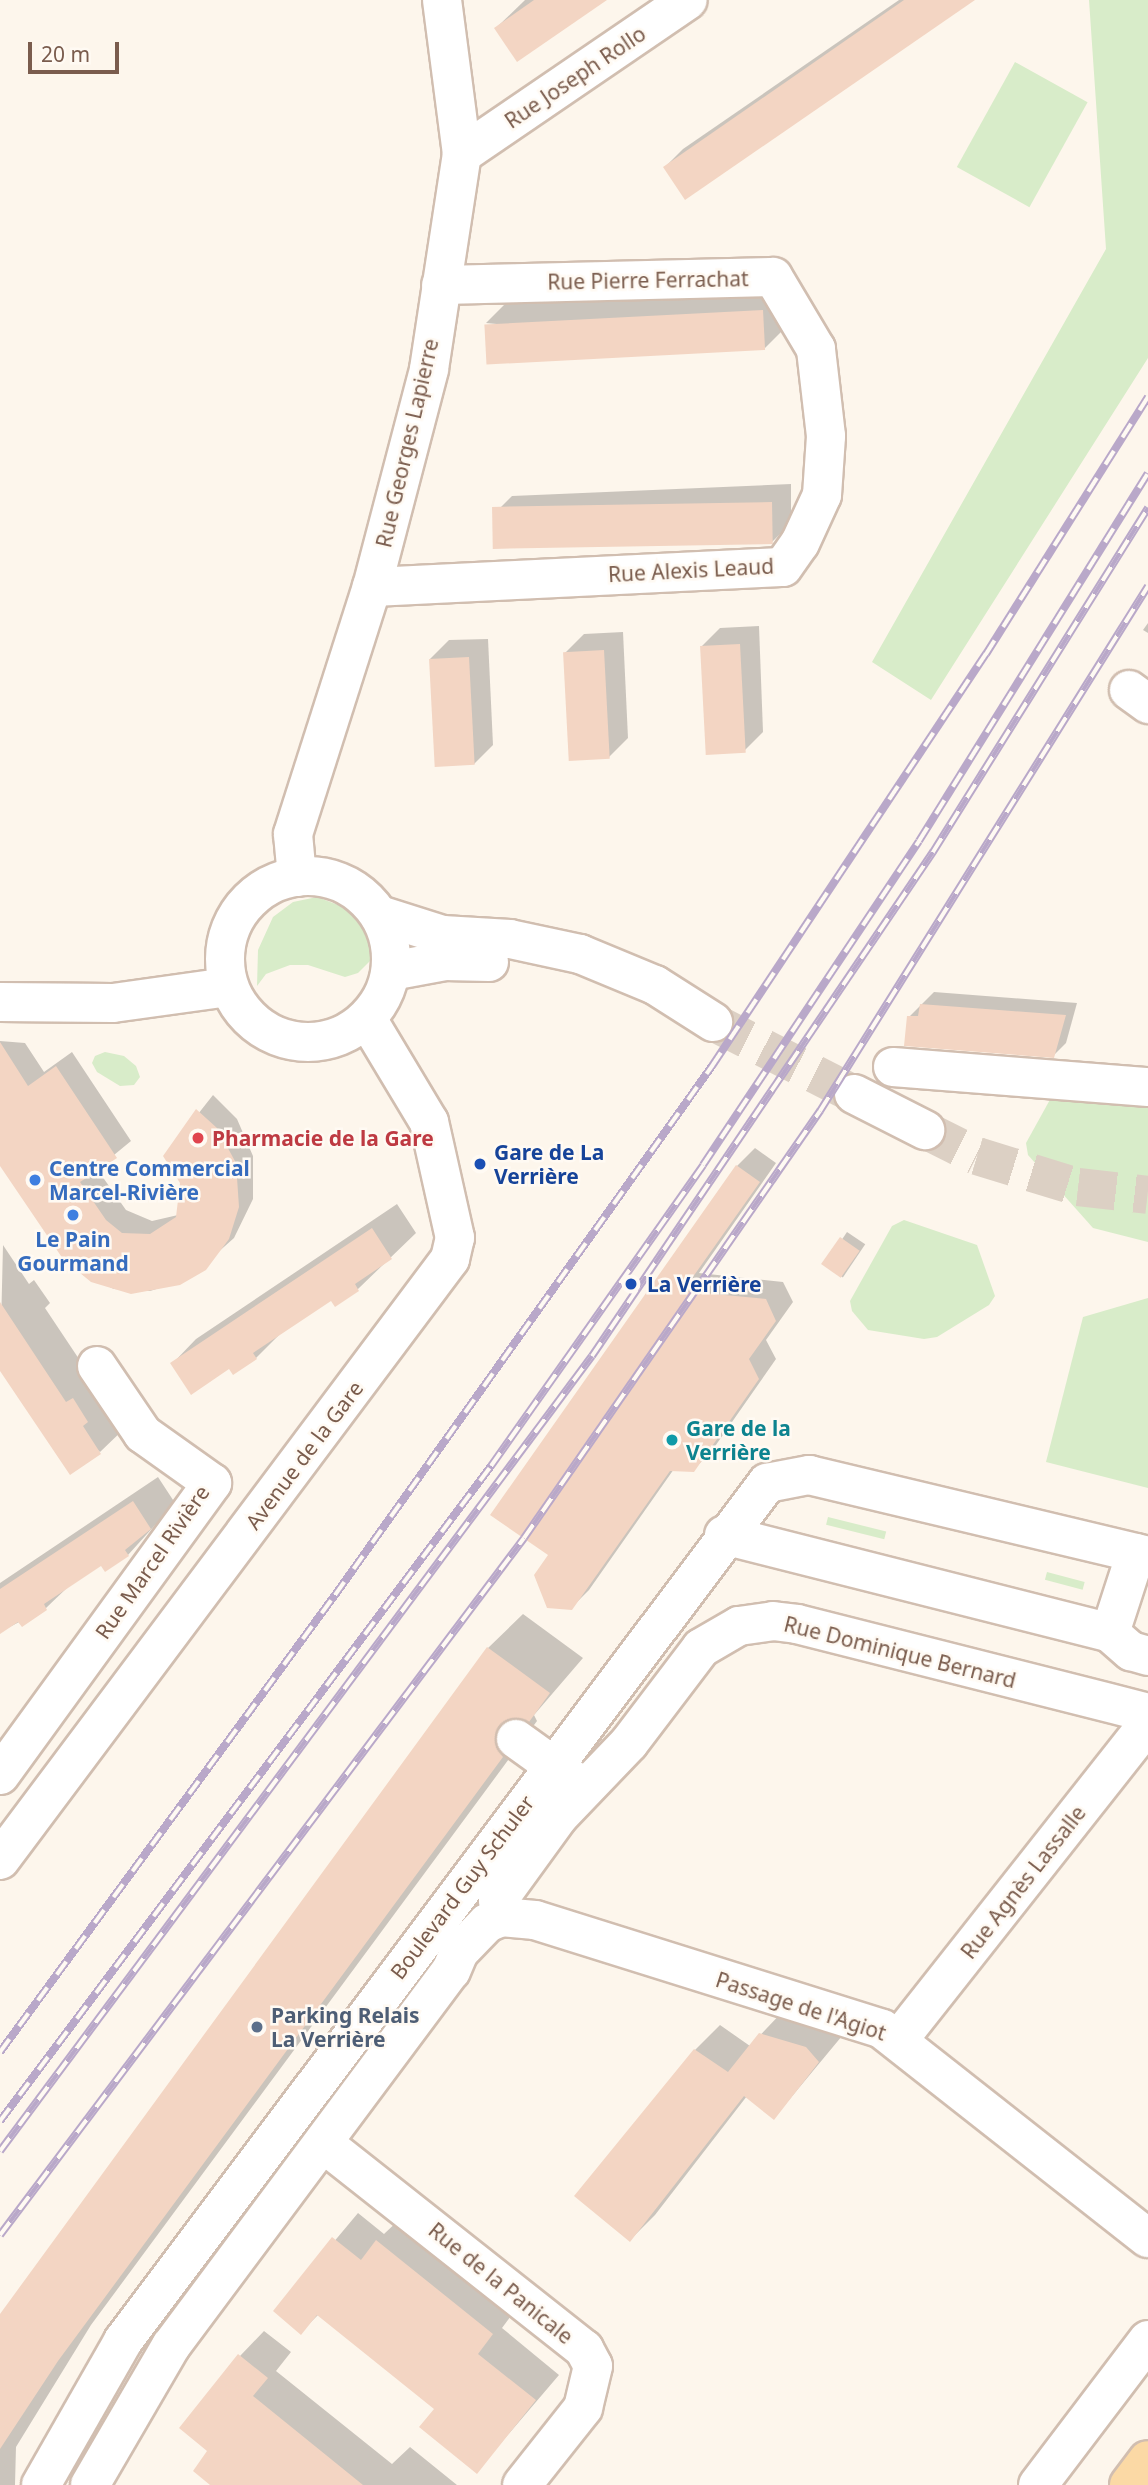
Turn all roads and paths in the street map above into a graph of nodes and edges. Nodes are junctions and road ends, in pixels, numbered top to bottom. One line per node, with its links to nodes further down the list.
1 (442, 0): 3 (street, Rue Georges Lapierre)
2 (688, 0): 3 (street, Rue Joseph Rollo)
3 (463, 154): 4 (street, Rue Georges Lapierre)
4 (441, 285): 5 (street, Rue Pierre Ferrachat); 6 (street, Rue Georges Lapierre)
5 (816, 349): 6 (street, Rue Alexis Leaud)
6 (372, 587): 7 (street, Rue Georges Lapierre)
7 (298, 877): 8 (street); 10 (street)
8 (379, 915): 9 (street); 9 (street)
9 (391, 971): 12 (street)
10 (229, 987): 11 (street); 12 (street)
11 (0, 1002)
12 (367, 1019): 19 (street, Avenue de la Gare)
13 (893, 1067): 14 (street)
14 (1148, 1087)
15 (854, 1094): 16 (street)
16 (925, 1129)
17 (97, 1366): 18 (street, Rue Marcel Rivière)
18 (212, 1483): 19 (street); 28 (street, Rue Marcel Rivière)
19 (255, 1520): 30 (street, Avenue de la Gare)
20 (724, 1535): 21 (street, Boulevard Guy Schuler); 22 (street); 27 (street, Boulevard Guy Schuler)
21 (1142, 1554): 22 (street)
22 (1110, 1633): 23 (street)
23 (1148, 1656)
24 (1148, 1713): 29 (street, Rue Dominique Bernard)
25 (1148, 1724): 34 (street, Rue Agnès Lassalle)
26 (516, 1740): 27 (street)
27 (553, 1764): 29 (street); 39 (street, Boulevard Guy Schuler)
28 (0, 1775)
29 (582, 1787): 31 (street, Rue Dominique Bernard)
30 (0, 1860)
31 (500, 1917): 32 (street); 33 (street, Boulevard Guy Schuler)
32 (557, 1930): 33 (street, Boulevard Guy Schuler); 34 (street, Passage de l'Agiot)
33 (452, 1971): 35 (street, Boulevard Guy Schuler)
34 (899, 2039): 36 (street, Passage de l'Agiot)
35 (323, 2143): 40 (street, Boulevard Guy Schuler); 41 (street, Rue de la Panicale)
36 (1148, 2238)
37 (1148, 2340): 42 (street)
38 (1148, 2460): 43 (main road)
39 (41, 2485)
40 (90, 2485)
41 (522, 2485)
42 (1038, 2485)
43 (1129, 2485)

